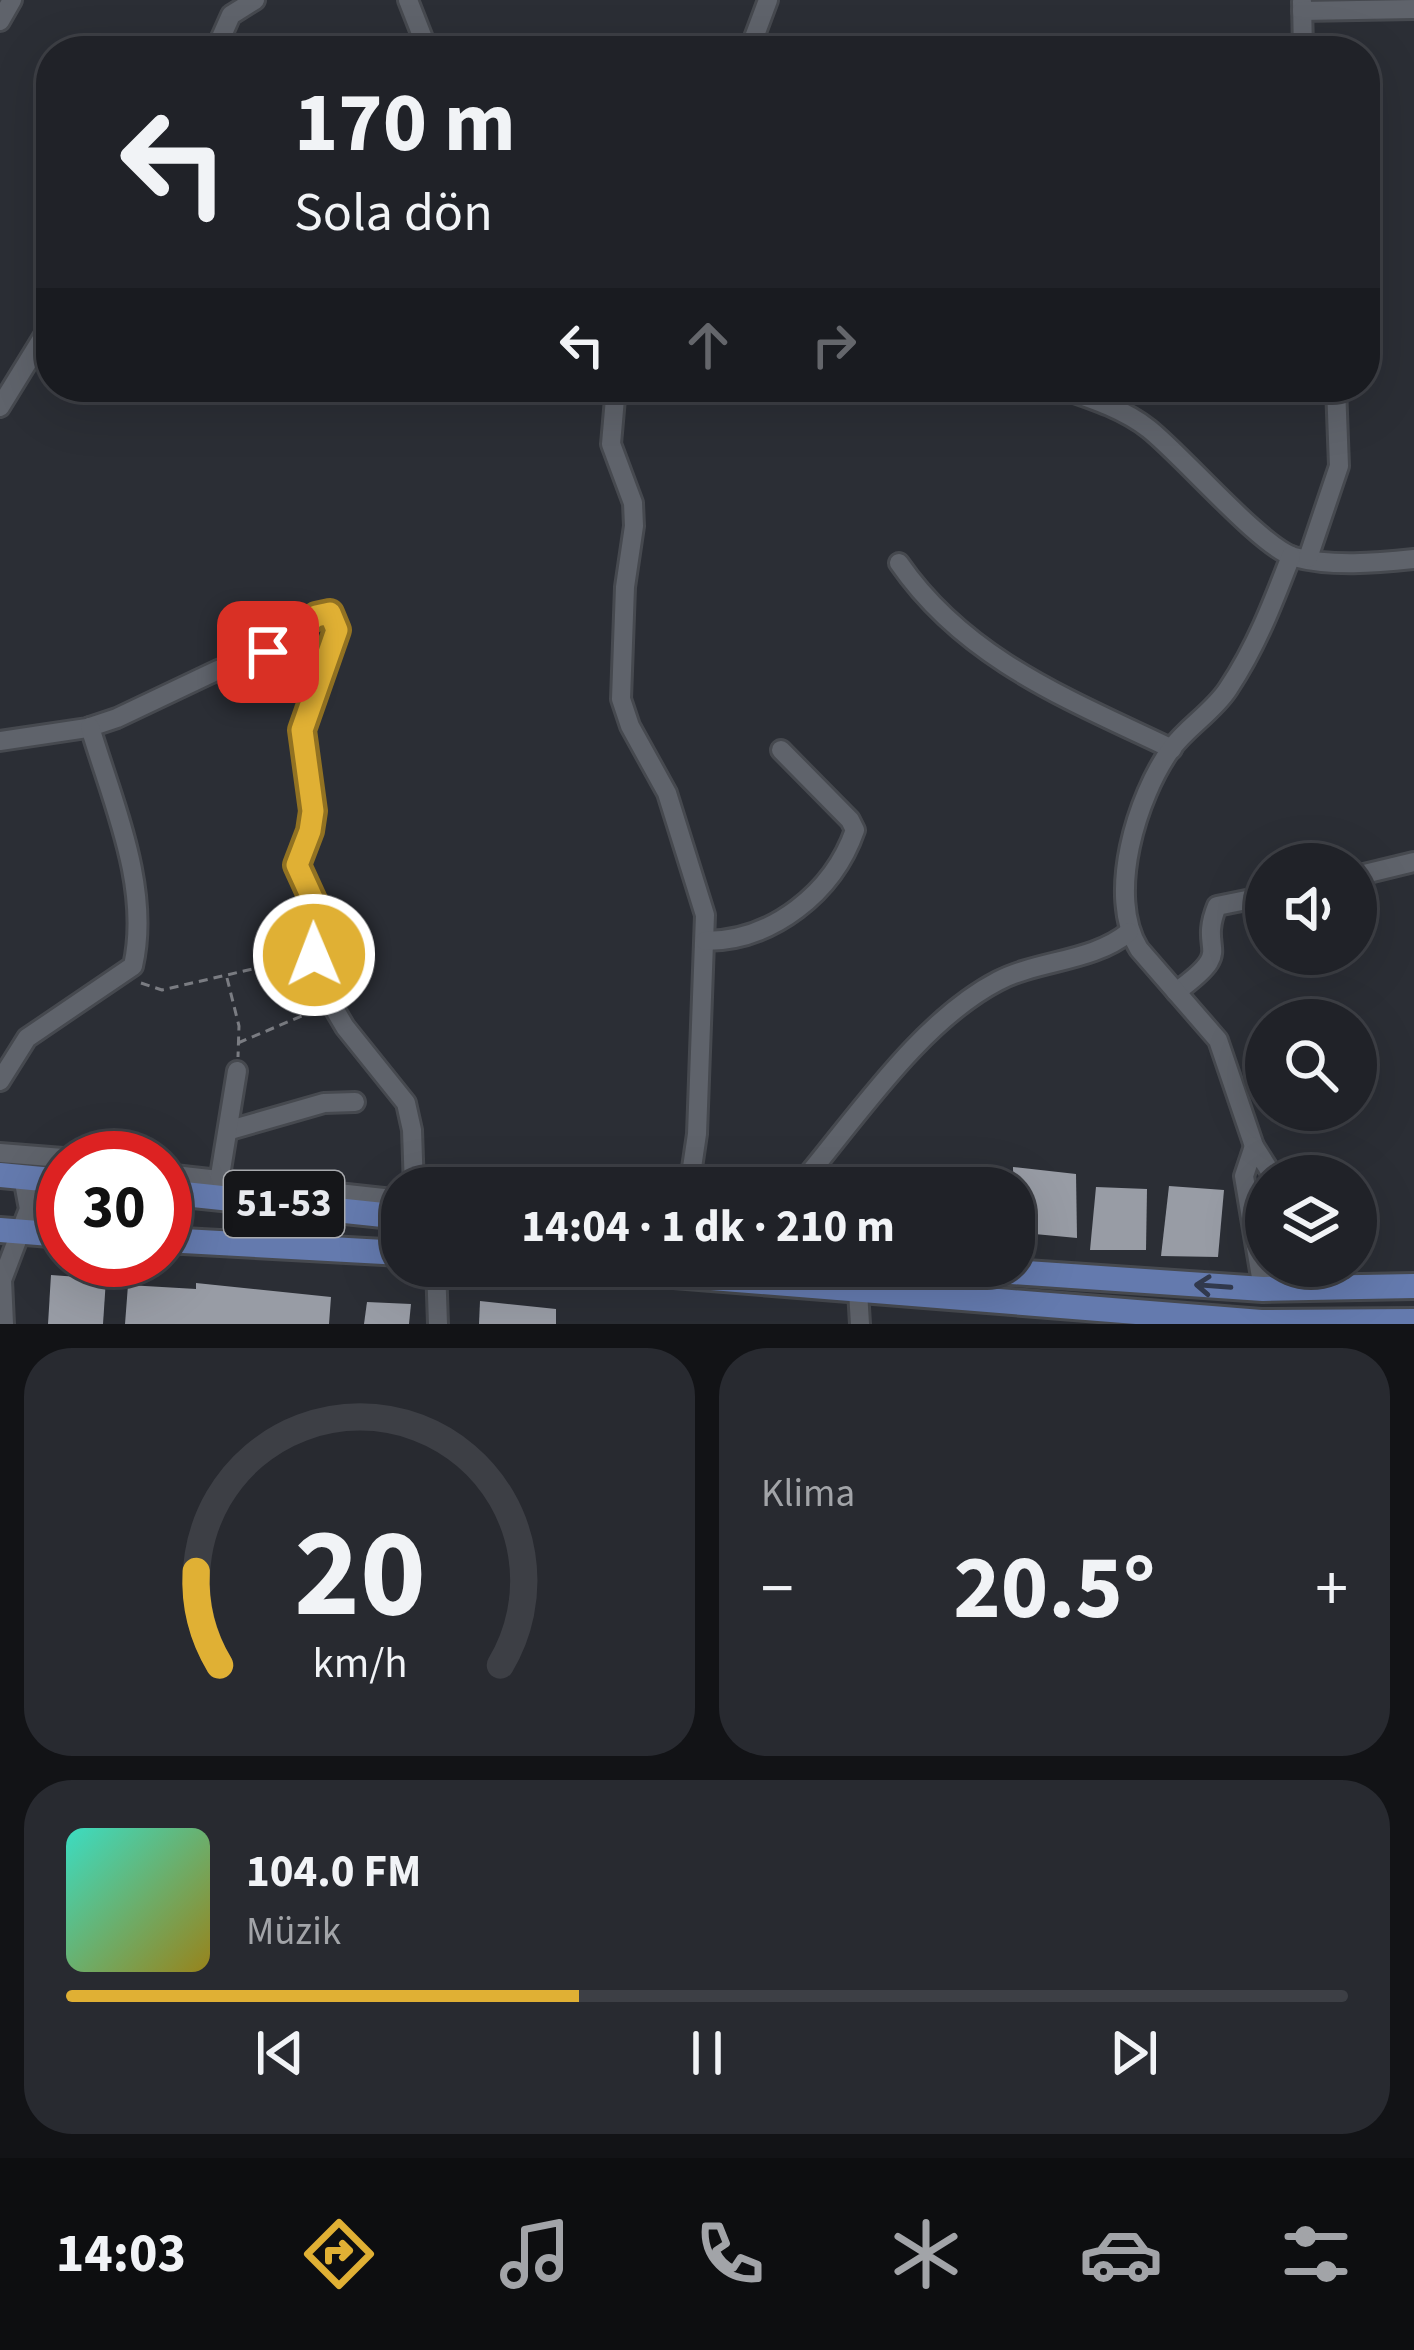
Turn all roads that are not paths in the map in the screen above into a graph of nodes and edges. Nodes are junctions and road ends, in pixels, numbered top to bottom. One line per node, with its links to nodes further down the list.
1 (12, 0): 7 (street)
2 (255, 0): 8 (street)
3 (408, 0): 9 (street)
4 (768, 0): 10 (street)
5 (1302, 5): 6 (street); 11 (street)
6 (1414, 9)
7 (0, 21)
8 (222, 36)
9 (422, 36)
10 (754, 36)
11 (1303, 36)
12 (36, 348): 16 (street)
13 (615, 402): 28 (street)
14 (1096, 402): 17 (street)
15 (1337, 402): 17 (street)
16 (0, 407)
17 (1299, 557): 18 (street); 22 (street)
18 (1414, 559)
19 (899, 563): 22 (street)
20 (90, 727): 21 (street); 31 (street); 38 (street)
21 (0, 741)
22 (1172, 749): 27 (street)
23 (782, 750): 28 (street)
24 (1414, 862): 25 (street)
25 (1377, 871)
26 (1245, 900): 29 (street)
27 (1129, 932): 29 (street); 40 (street)
28 (706, 941): 39 (street)
29 (1176, 992): 34 (street)
30 (237, 1071): 33 (street)
31 (0, 1081)
32 (355, 1102): 33 (street)
33 (230, 1130): 43 (street)
34 (1254, 1146): 36 (street); 57 (street)
35 (0, 1153): 37 (street)
36 (1260, 1155)
37 (36, 1156)
38 (413, 1167)
39 (692, 1167)
40 (814, 1167)
41 (12, 1176): 47 (street)
42 (192, 1178): 43 (street)
43 (219, 1182): 45 (street)
44 (192, 1195): 46 (main road, 51-53)
45 (381, 1198)
46 (381, 1215)
47 (10, 1231): 51 (street)
48 (192, 1241): 49 (main road, 51-53)
49 (381, 1252)
50 (1035, 1273): 57 (main road, one-way to 50)
51 (1, 1278): 61 (street)
52 (1377, 1284): 53 (main road)
53 (1414, 1286)
54 (437, 1287): 62 (street)
55 (810, 1287): 58 (main road)
56 (1268, 1287): 57 (main road)
57 (1263, 1289)
58 (858, 1291): 60 (main road); 63 (street)
59 (1414, 1322): 60 (main road)
60 (1262, 1323)
61 (4, 1324)
62 (438, 1324)
63 (860, 1324)

